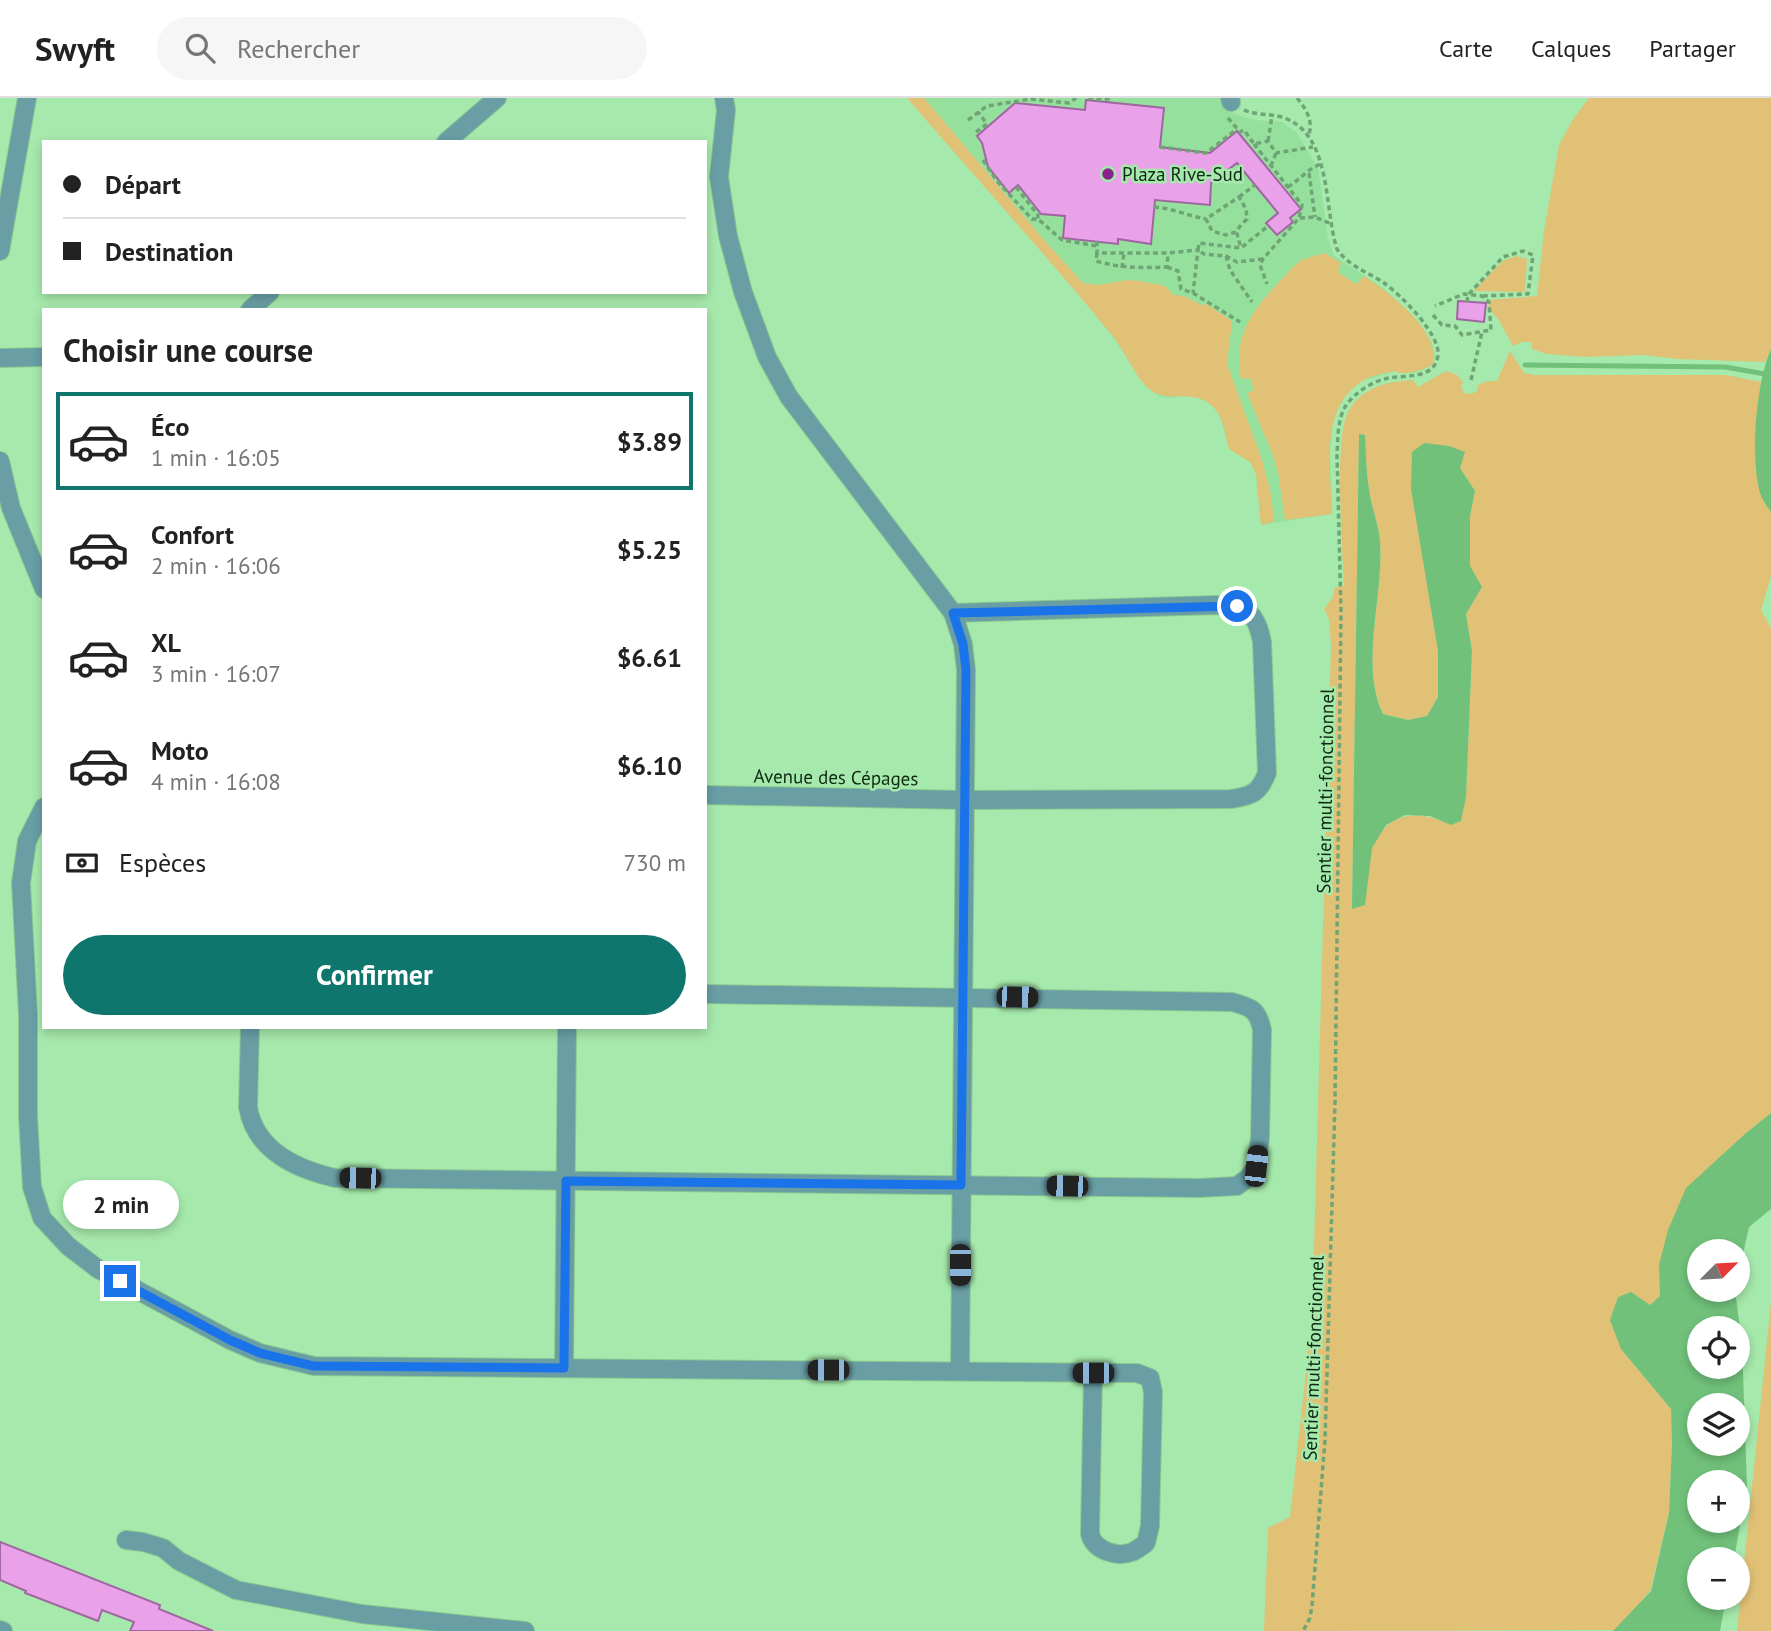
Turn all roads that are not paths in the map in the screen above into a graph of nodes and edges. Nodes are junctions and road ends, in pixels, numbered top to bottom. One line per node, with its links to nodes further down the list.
1 (27, 98): 5 (street)
2 (497, 98): 4 (street)
3 (724, 98): 12 (street)
4 (448, 140)
5 (0, 251)
6 (268, 294): 7 (street)
7 (252, 308)
8 (42, 357): 9 (street)
9 (0, 358)
10 (0, 461): 11 (street)
11 (42, 584)
12 (953, 613): 14 (street); 14 (street, Avenue des Cépages)
13 (707, 795): 14 (street, Avenue des Cépages)
14 (965, 800): 17 (street)
15 (42, 811): 22 (street)
16 (707, 993): 17 (street)
17 (963, 996): 21 (street); 21 (street)
18 (250, 1029): 20 (street)
19 (567, 1029): 20 (street)
20 (566, 1181): 21 (street); 22 (street)
21 (961, 1185): 23 (street)
22 (564, 1368): 23 (street)
23 (960, 1371): 24 (street)
24 (1093, 1373): 24 (street)
25 (126, 1541): 26 (street)
26 (525, 1631)

